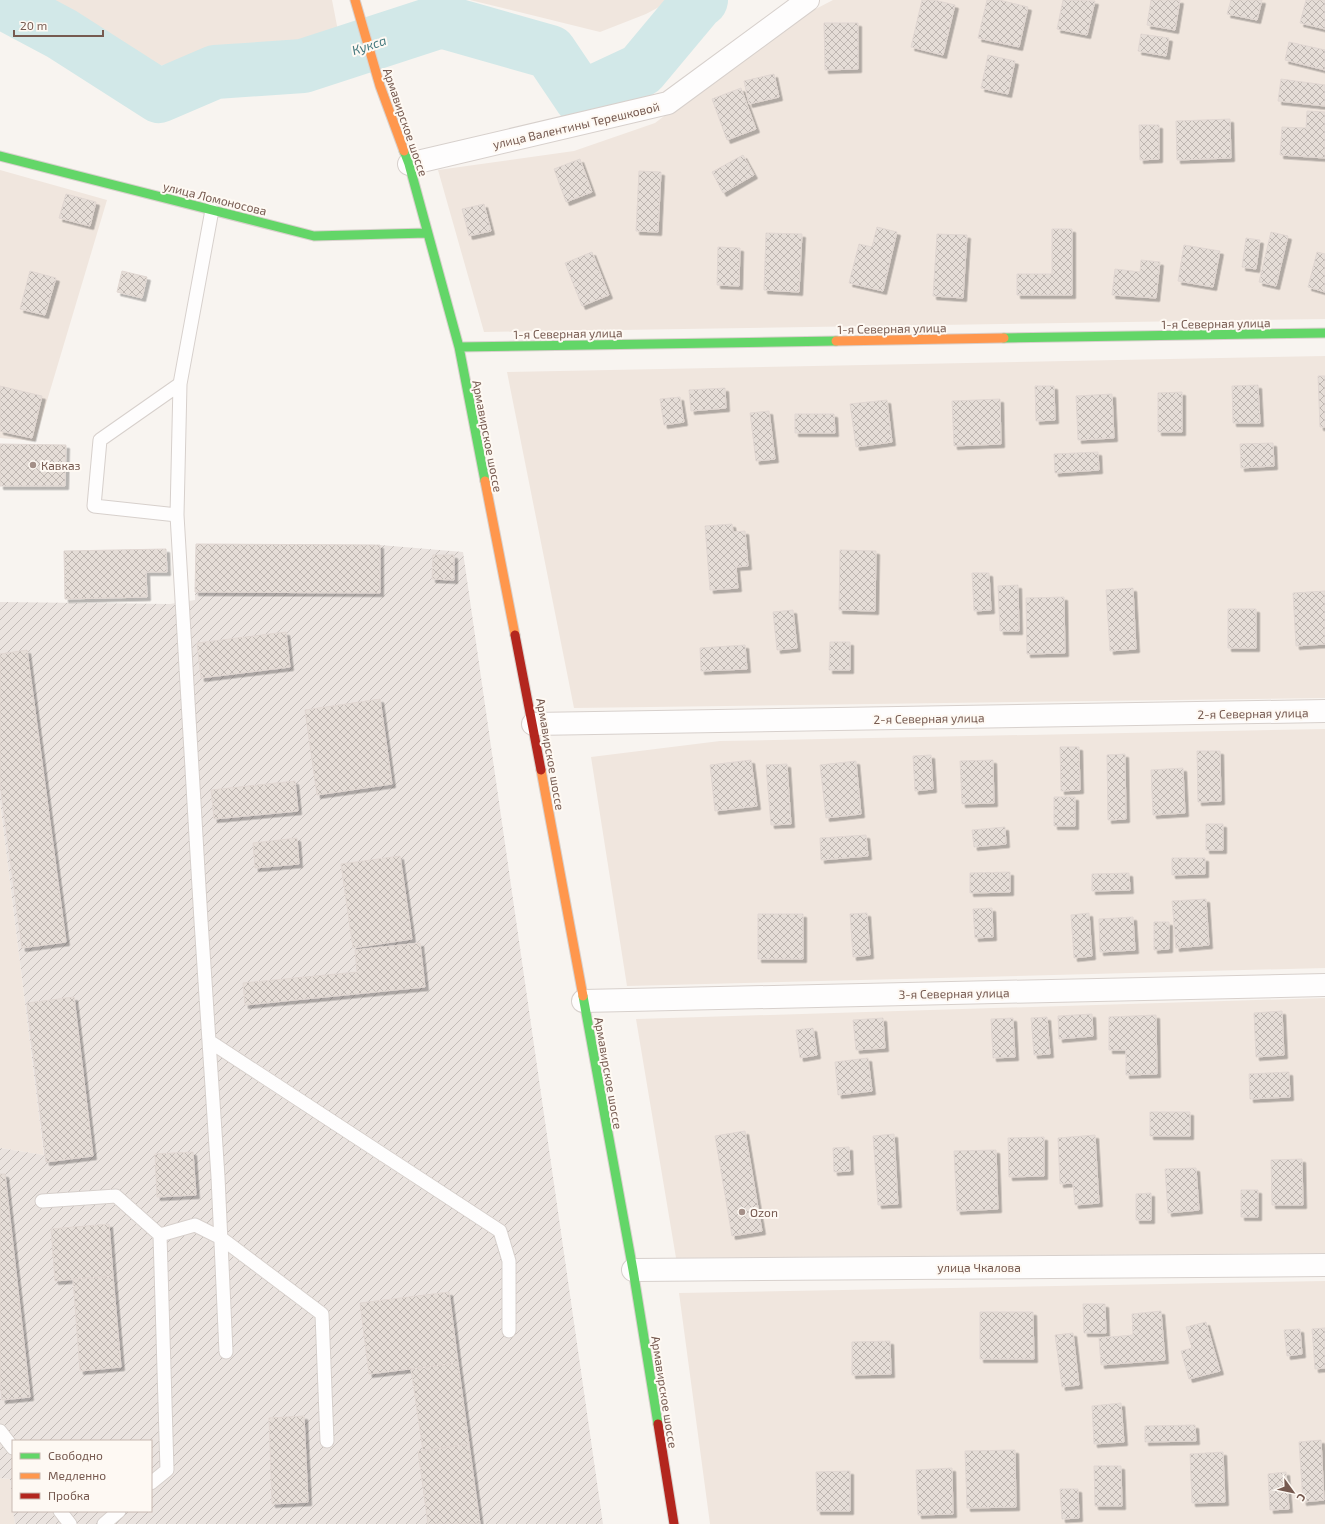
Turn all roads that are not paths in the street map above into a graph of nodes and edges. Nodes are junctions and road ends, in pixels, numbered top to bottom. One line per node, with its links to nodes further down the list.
1 (808, 0): 4 (street, улица Валентины Терешковой)
2 (356, 1): 4 (main road, Армавирское шоссе)
3 (0, 156): 5 (main road, улица Ломоносова)
4 (409, 164): 6 (main road, Армавирское шоссе)
5 (212, 210): 6 (main road, улица Ломоносова); 9 (lane)
6 (427, 233): 8 (main road, Армавирское шоссе)
7 (1325, 333): 8 (main road, 1-я Северная улица)
8 (459, 347): 12 (main road, Армавирское шоссе)
9 (180, 384): 10 (lane); 10 (lane)
10 (177, 515): 15 (lane)
11 (1325, 711): 12 (street, 2-я Северная улица)
12 (533, 724): 14 (main road, Армавирское шоссе)
13 (1325, 985): 14 (street, 3-я Северная улица)
14 (583, 1001): 20 (main road, Армавирское шоссе)
15 (209, 1041): 18 (lane); 21 (lane)
16 (42, 1201): 17 (lane)
17 (160, 1235): 18 (lane); 26 (lane)
18 (221, 1238): 22 (lane); 24 (lane)
19 (1325, 1265): 20 (street, улица Чкалова)
20 (633, 1270): 31 (main road, Армавирское шоссе)
21 (509, 1331)
22 (226, 1352)
23 (0, 1431): 25 (lane)
24 (327, 1441)
25 (12, 1447)
26 (152, 1482)
27 (61, 1512): 29 (lane)
28 (118, 1512): 30 (lane)
29 (70, 1524)
30 (104, 1524)
31 (674, 1524)

